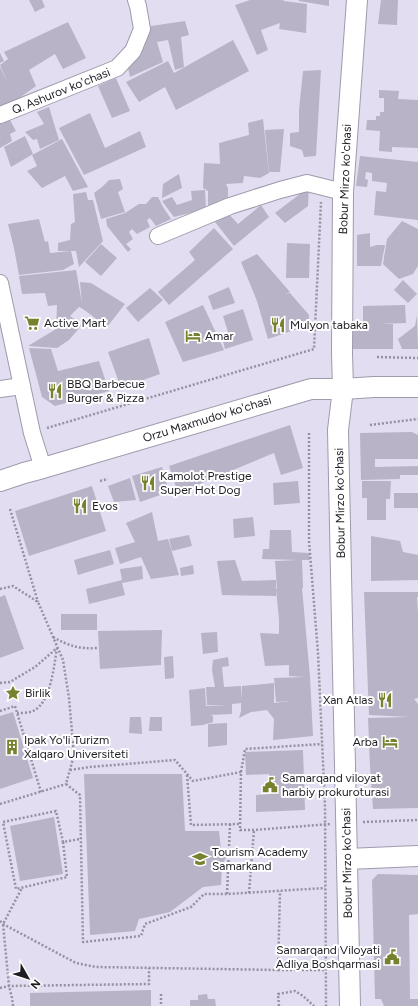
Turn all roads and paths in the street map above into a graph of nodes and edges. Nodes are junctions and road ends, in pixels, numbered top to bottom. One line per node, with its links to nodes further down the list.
1 (136, 0): 3 (street, Q. Ashurov ko'chasi)
2 (356, 0): 5 (main road, Bobur Mirzo ko'chasi)
3 (0, 116)
4 (322, 187): 5 (street); 6 (street); 17 (path)
5 (343, 192): 14 (main road, Bobur Mirzo ko'chasi)
6 (158, 236)
7 (0, 283): 8 (street)
8 (3, 314): 11 (street)
9 (377, 357): 10 (path)
10 (418, 358)
11 (22, 386): 13 (street); 19 (street)
12 (418, 387): 14 (main road, Orzu Maxmudov ko'chasi)
13 (0, 389)
14 (343, 389): 19 (main road, Orzu Maxmudov ko'chasi); 40 (main road, Bobur Mirzo ko'chasi)
15 (418, 419): 16 (path)
16 (370, 424)
17 (47, 428)
18 (309, 433): 32 (path)
19 (43, 468): 21 (main road, Orzu Maxmudov ko'chasi)
20 (108, 479): 22 (path)
21 (0, 481)
22 (100, 481)
23 (10, 509): 25 (path)
24 (0, 589): 25 (path)
25 (38, 602): 26 (path)
26 (53, 636): 27 (path); 28 (path)
27 (58, 648): 29 (path); 31 (path); 33 (path)
28 (97, 648)
29 (0, 683)
30 (0, 711): 31 (path)
31 (17, 713): 37 (path)
32 (322, 744): 34 (path); 43 (path)
33 (70, 770): 35 (path); 36 (path)
34 (241, 772): 35 (path); 42 (path)
35 (187, 774): 41 (path)
36 (66, 784): 37 (path); 45 (path)
37 (41, 792): 38 (path)
38 (0, 804)
39 (418, 820): 40 (path)
40 (347, 823): 43 (path); 48 (main road, Bobur Mirzo ko'chasi)
41 (230, 824): 42 (path); 53 (path)
42 (240, 824): 44 (path)
43 (325, 825): 44 (path); 50 (path)
44 (254, 830): 52 (path)
45 (80, 839): 46 (path); 53 (path)
46 (63, 842): 49 (path); 49 (path)
47 (418, 856): 48 (main road)
48 (347, 859): 67 (main road, Bobur Mirzo ko'chasi)
49 (22, 888): 55 (path)
50 (325, 888): 51 (path); 58 (path)
51 (280, 891): 52 (path); 57 (path)
52 (249, 893): 53 (path)
53 (227, 894)
54 (0, 921): 55 (path)
55 (3, 924): 56 (path); 59 (path)
56 (149, 968): 57 (path); 59 (path)
57 (278, 970): 58 (path)
58 (326, 970): 66 (path)
59 (9, 986): 60 (path); 62 (path)
60 (0, 988)
61 (161, 994): 63 (path)
62 (13, 1006)
63 (161, 1006)
64 (279, 1006): 65 (path)
65 (314, 1006)
66 (326, 1006)
67 (350, 1006)

